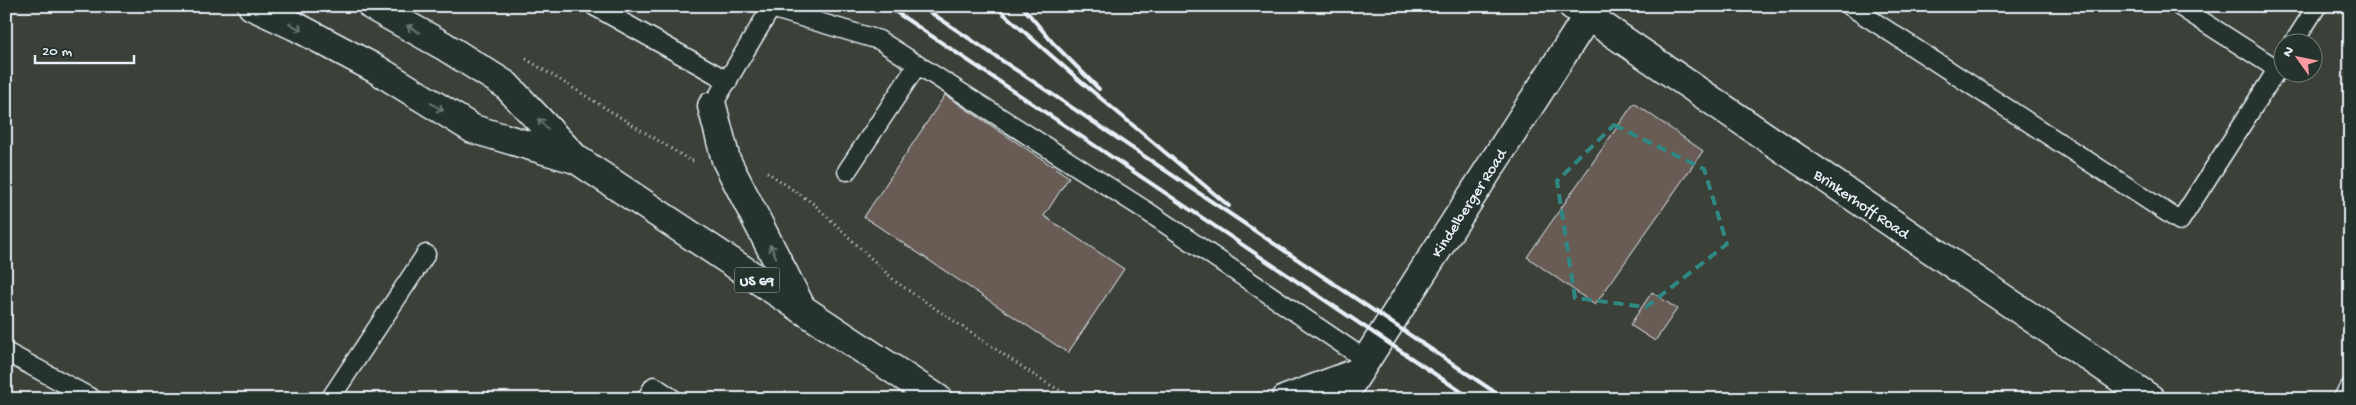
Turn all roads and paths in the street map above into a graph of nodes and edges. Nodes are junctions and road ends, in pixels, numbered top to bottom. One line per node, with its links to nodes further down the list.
1 (252, 6): 15 (main road, US 69, one-way to 15)
2 (372, 6): 15 (main road, US 69, one-way to 2)
3 (594, 6): 13 (lane)
4 (1850, 6): 12 (lane)
5 (2179, 6): 10 (lane)
6 (2317, 6): 9 (lane)
7 (769, 7): 11 (lane); 13 (lane)
8 (1585, 10): 20 (main road, Kindelberger Road); 31 (main road, Brinkerhoff Road)
9 (2300, 32)
10 (2274, 61)
11 (918, 64): 16 (lane); 20 (lane)
12 (2274, 73)
13 (728, 81): 14 (lane)
14 (712, 106): 18 (main road, one-way to 14)
15 (576, 159): 18 (main road, US 69)
16 (847, 171)
17 (426, 254): 23 (lane)
18 (803, 310): 26 (main road, US 69)
19 (6, 352): 22 (lane)
20 (1362, 366): 29 (main road); 30 (main road, Kindelberger Road)
21 (2350, 387): 32 (lane)
22 (93, 399)
23 (330, 399)
24 (646, 399): 25 (lane)
25 (673, 399)
26 (938, 399)
27 (1150, 399): 28 (path)
28 (1173, 399)
29 (1286, 399)
30 (1341, 399)
31 (2151, 399)
32 (2342, 399)

